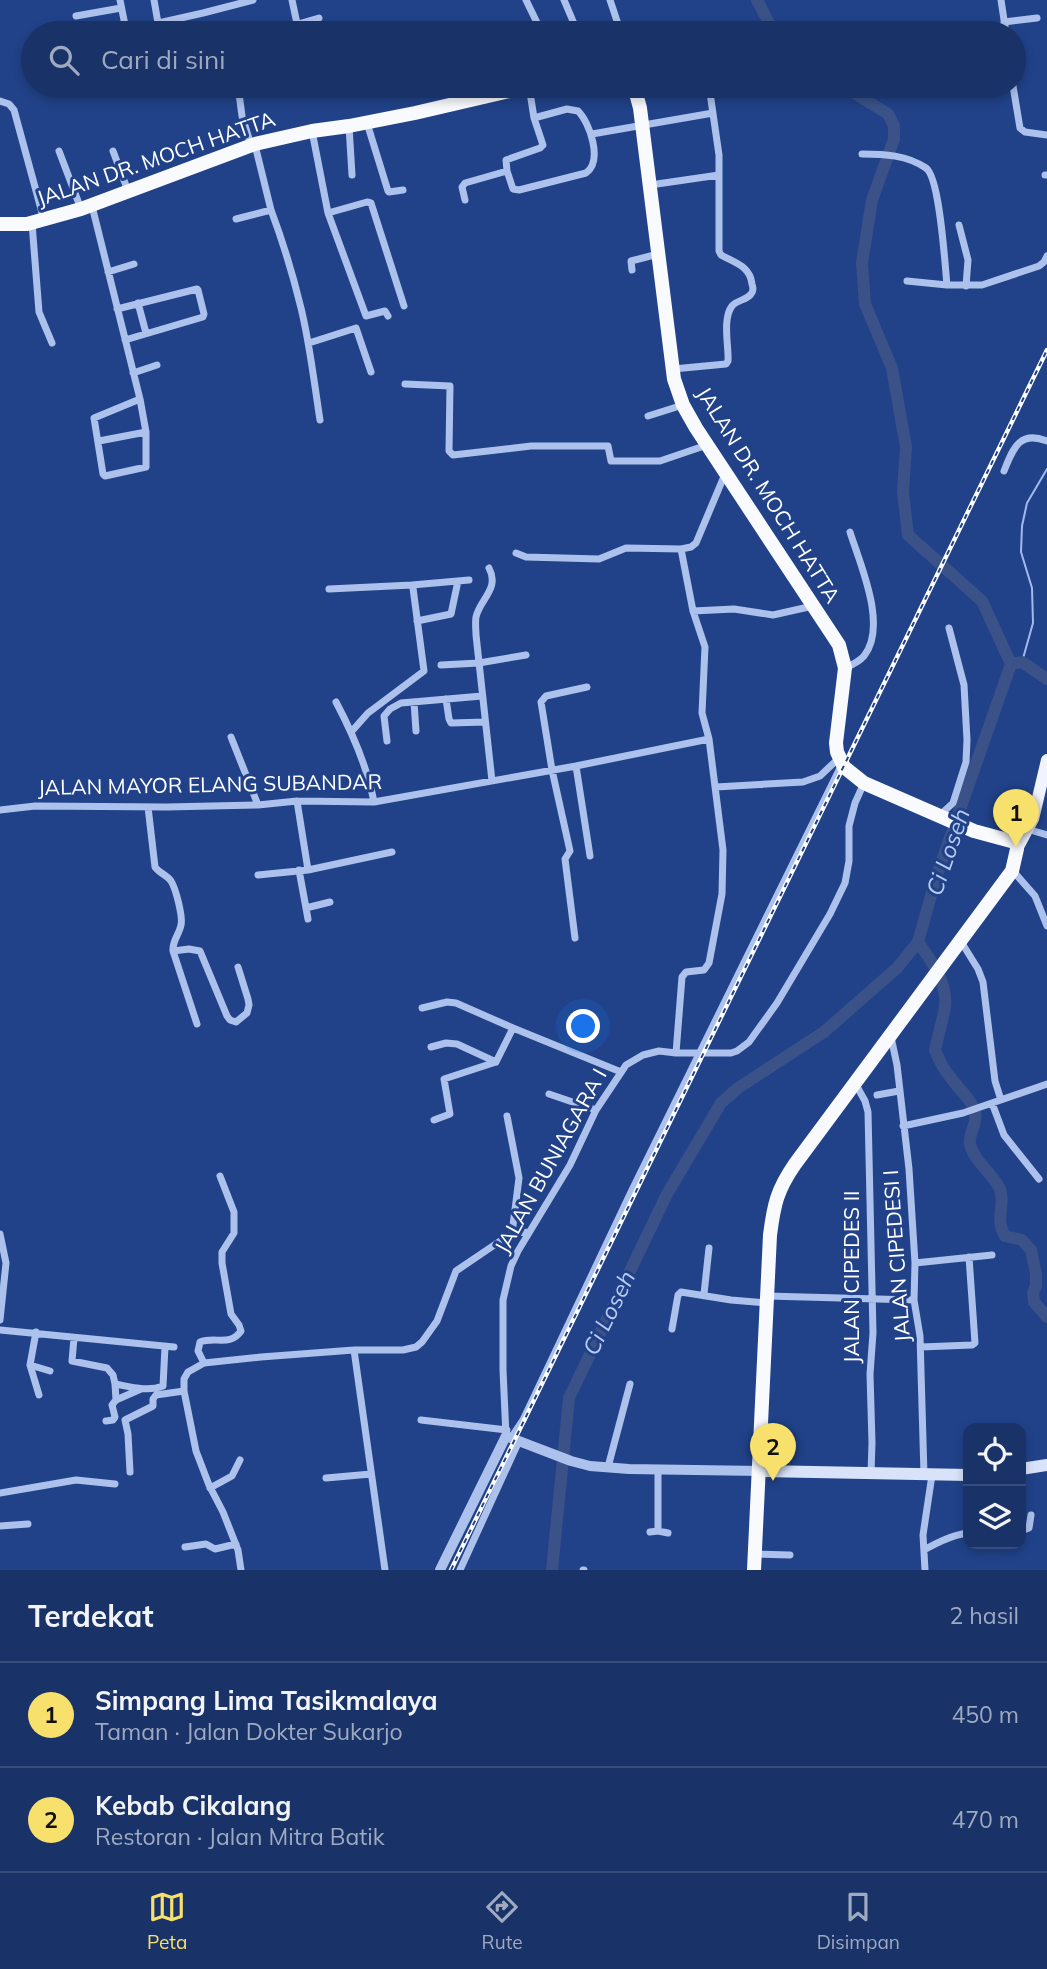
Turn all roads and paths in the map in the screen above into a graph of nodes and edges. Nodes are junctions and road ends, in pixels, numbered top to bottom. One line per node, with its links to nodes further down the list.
1 (154, 0): 12 (street)
2 (253, 0): 13 (street)
3 (292, 0): 14 (street)
4 (526, 0): 16 (street)
5 (564, 0): 17 (street)
6 (610, 0): 18 (street)
7 (1001, 0): 19 (street)
8 (120, 4): 9 (street)
9 (76, 16)
10 (319, 18): 15 (street)
11 (1037, 18): 20 (street)
12 (158, 21)
13 (166, 21)
14 (296, 21)
15 (313, 21)
16 (536, 21)
17 (574, 21)
18 (617, 21)
19 (1004, 21)
20 (1012, 21)
21 (240, 98): 36 (street)
22 (478, 98): 30 (highway, JALAN DR. MOCH HATTA)
23 (532, 98): 29 (street)
24 (637, 98): 31 (highway, JALAN DR. MOCH HATTA)
25 (711, 98): 28 (street)
26 (1015, 98): 35 (street)
27 (0, 101): 51 (street)
28 (713, 113): 31 (street); 42 (street)
29 (534, 118): 34 (street); 40 (street)
30 (367, 123): 32 (highway, JALAN DR. MOCH HATTA); 44 (street)
31 (642, 126): 34 (street); 43 (highway, JALAN DR. MOCH HATTA)
32 (349, 127): 33 (highway, JALAN DR. MOCH HATTA); 41 (street)
33 (312, 131): 36 (highway, JALAN DR. MOCH HATTA); 49 (street)
34 (592, 134): 40 (street)
35 (1047, 135)
36 (253, 145): 45 (highway, JALAN DR. MOCH HATTA); 48 (street)
37 (59, 151): 47 (street)
38 (113, 151): 45 (street)
39 (862, 154): 60 (street)
40 (507, 171): 46 (street)
41 (352, 175)
42 (719, 176): 43 (street); 71 (street)
43 (650, 185): 54 (highway, JALAN DR. MOCH HATTA)
44 (403, 190)
45 (128, 191): 47 (highway, JALAN DR. MOCH HATTA)
46 (465, 200)
47 (86, 207): 51 (highway, JALAN DR. MOCH HATTA); 58 (street)
48 (271, 210): 50 (street); 69 (street)
49 (328, 213): 63 (street); 65 (street)
50 (236, 219)
51 (38, 222): 52 (highway, JALAN DR. MOCH HATTA); 68 (street)
52 (0, 224)
53 (959, 225): 61 (street)
54 (658, 254): 57 (street); 71 (highway, JALAN DR. MOCH HATTA)
55 (1047, 256): 61 (street)
56 (134, 264): 58 (street)
57 (632, 270)
58 (108, 272): 64 (street)
59 (907, 281): 60 (street)
60 (947, 285): 61 (street)
61 (966, 286)
62 (138, 303): 64 (street); 66 (street); 66 (street)
63 (404, 306)
64 (117, 309): 67 (street)
65 (388, 316)
66 (146, 333): 67 (street)
67 (125, 340): 73 (street)
68 (52, 343)
69 (309, 343): 72 (street); 78 (street)
70 (157, 365): 73 (street)
71 (673, 369): 76 (highway, JALAN DR. MOCH HATTA)
72 (371, 372)
73 (133, 373): 75 (street)
74 (405, 384): 82 (street)
75 (140, 399): 79 (street); 81 (street)
76 (683, 405): 77 (street); 82 (highway, JALAN DR. MOCH HATTA)
77 (648, 416)
78 (320, 420)
79 (146, 432): 81 (street); 81 (street)
80 (1047, 440): 83 (street)
81 (99, 442)
82 (707, 445): 84 (highway, JALAN DR. MOCH HATTA)
83 (1004, 471)
84 (726, 473): 86 (street); 93 (highway, JALAN DR. MOCH HATTA)
85 (850, 532): 100 (street)
86 (681, 549): 87 (street); 94 (street)
87 (516, 553)
88 (489, 568): 98 (street)
89 (469, 579): 90 (street)
90 (458, 581): 91 (street); 95 (street)
91 (412, 585): 92 (street); 95 (street)
92 (329, 589)
93 (814, 606): 94 (street); 100 (highway, JALAN DR. MOCH HATTA)
94 (693, 611): 110 (street)
95 (417, 621): 107 (street)
96 (949, 628): 124 (street)
97 (526, 655): 98 (street)
98 (479, 663): 99 (street); 102 (street)
99 (441, 665)
100 (845, 668): 113 (highway, JALAN DR. MOCH HATTA)
101 (587, 687): 115 (street)
102 (482, 696): 103 (street); 106 (street)
103 (446, 699): 105 (street); 106 (street)
104 (336, 702): 107 (street)
105 (414, 702): 108 (street); 111 (street)
106 (485, 722): 116 (street)
107 (352, 731): 120 (street)
108 (416, 731)
109 (231, 737): 121 (street)
110 (709, 739): 114 (street, JALAN MAYOR ELANG SUBANDAR); 118 (street)
111 (387, 741)
112 (1047, 760): 125 (main road)
113 (841, 761): 117 (highway); 118 (street); 146 (street)
114 (576, 766): 115 (street, JALAN MAYOR ELANG SUBANDAR); 129 (street)
115 (552, 769): 116 (street, JALAN MAYOR ELANG SUBANDAR); 137 (street)
116 (492, 781): 120 (street, JALAN MAYOR ELANG SUBANDAR)
117 (864, 783): 124 (highway); 146 (street, JALAN BUNIAGARA I)
118 (716, 787): 147 (street)
119 (298, 801): 120 (street, JALAN MAYOR ELANG SUBANDAR); 121 (street, JALAN MAYOR ELANG SUBANDAR); 130 (street)
120 (374, 802)
121 (258, 805): 122 (street, JALAN MAYOR ELANG SUBANDAR)
122 (148, 807): 123 (street, JALAN MAYOR ELANG SUBANDAR); 139 (street)
123 (0, 810)
124 (942, 816): 127 (highway)
125 (1030, 824): 126 (street); 127 (main road)
126 (1047, 835)
127 (1012, 847): 131 (highway)
128 (392, 852): 130 (street)
129 (590, 856)
130 (303, 870): 132 (street); 134 (street)
131 (1012, 871): 136 (street); 138 (highway)
132 (258, 875)
133 (330, 902): 134 (street)
134 (306, 908): 135 (street)
135 (308, 919)
136 (1047, 926)
137 (575, 939)
138 (960, 940): 144 (highway); 155 (street)
139 (173, 951): 140 (street); 142 (street)
140 (238, 967)
141 (422, 1008): 143 (street)
142 (197, 1024)
143 (513, 1028): 148 (street); 149 (street)
144 (891, 1036): 150 (highway); 152 (street, JALAN CIPEDESI I)
145 (431, 1047): 148 (street)
146 (701, 1053): 147 (street, JALAN BUNIAGARA I); 194 (street)
147 (676, 1054): 149 (street, JALAN BUNIAGARA I)
148 (496, 1062): 159 (street)
149 (621, 1072): 157 (street, JALAN BUNIAGARA I)
150 (855, 1083): 171 (highway); 172 (street, JALAN CIPEDES II)
151 (1047, 1084): 155 (street)
152 (899, 1091): 154 (street); 160 (street, JALAN CIPEDESI I)
153 (549, 1094): 157 (street)
154 (877, 1095)
155 (1001, 1100): 156 (street)
156 (992, 1103): 160 (street); 162 (street)
157 (596, 1110): 163 (street, JALAN BUNIAGARA I)
158 (507, 1116): 164 (street)
159 (434, 1120)
160 (903, 1126): 169 (street, JALAN CIPEDESI I)
161 (220, 1176): 183 (street)
162 (1039, 1179)
163 (529, 1232): 164 (street); 194 (street, JALAN BUNIAGARA I)
164 (512, 1233): 182 (street)
165 (0, 1234): 174 (street)
166 (709, 1248): 170 (street)
167 (992, 1255): 168 (street)
168 (969, 1257): 169 (street); 181 (street)
169 (915, 1263): 173 (street, JALAN CIPEDESI I)
170 (704, 1294): 171 (street); 176 (street)
171 (767, 1299): 172 (street); 200 (highway)
172 (872, 1300): 173 (street); 202 (street, JALAN CIPEDES II)
173 (914, 1300): 181 (street, JALAN CIPEDESI I)
174 (0, 1320)
175 (0, 1329): 177 (street)
176 (672, 1329)
177 (36, 1332): 178 (street); 184 (street)
178 (74, 1338): 179 (street); 186 (street)
179 (165, 1347): 180 (street); 188 (street)
180 (174, 1347)
181 (921, 1347): 204 (street, JALAN CIPEDESI I)
182 (354, 1350): 183 (street); 203 (street)
183 (204, 1363): 189 (street)
184 (30, 1365): 185 (street); 190 (street)
185 (50, 1371)
186 (115, 1384): 188 (street); 191 (street)
187 (630, 1384): 197 (street)
188 (141, 1389): 191 (street)
189 (184, 1391): 201 (street); 208 (street)
190 (39, 1395)
191 (116, 1400): 193 (street)
192 (421, 1420): 194 (street)
193 (106, 1421)
194 (511, 1436): 197 (street); 223 (street); 224 (street)
195 (240, 1460): 208 (street)
196 (1047, 1465): 198 (main road)
197 (608, 1468): 199 (street)
198 (1026, 1468)
199 (658, 1469): 200 (street); 214 (street)
200 (760, 1471): 202 (main road); 219 (highway)
201 (130, 1472)
202 (871, 1474): 204 (main road)
203 (371, 1475): 206 (street); 222 (street)
204 (928, 1475): 205 (main road); 218 (street, JALAN CIPEDESI I)
205 (963, 1475)
206 (326, 1479)
207 (114, 1484): 209 (street)
208 (210, 1488): 216 (street)
209 (0, 1493)
210 (1031, 1516): 213 (street)
211 (28, 1524): 212 (street)
212 (0, 1526)
213 (1026, 1529)
214 (668, 1533)
215 (963, 1534): 218 (street)
216 (236, 1544): 217 (street); 221 (street)
217 (185, 1547)
218 (924, 1550): 226 (street, JALAN CIPEDESI I)
219 (755, 1555): 220 (street); 225 (highway)
220 (790, 1555)
221 (241, 1570)
222 (385, 1570)
223 (440, 1570)
224 (460, 1570)
225 (754, 1570)
226 (925, 1570)

